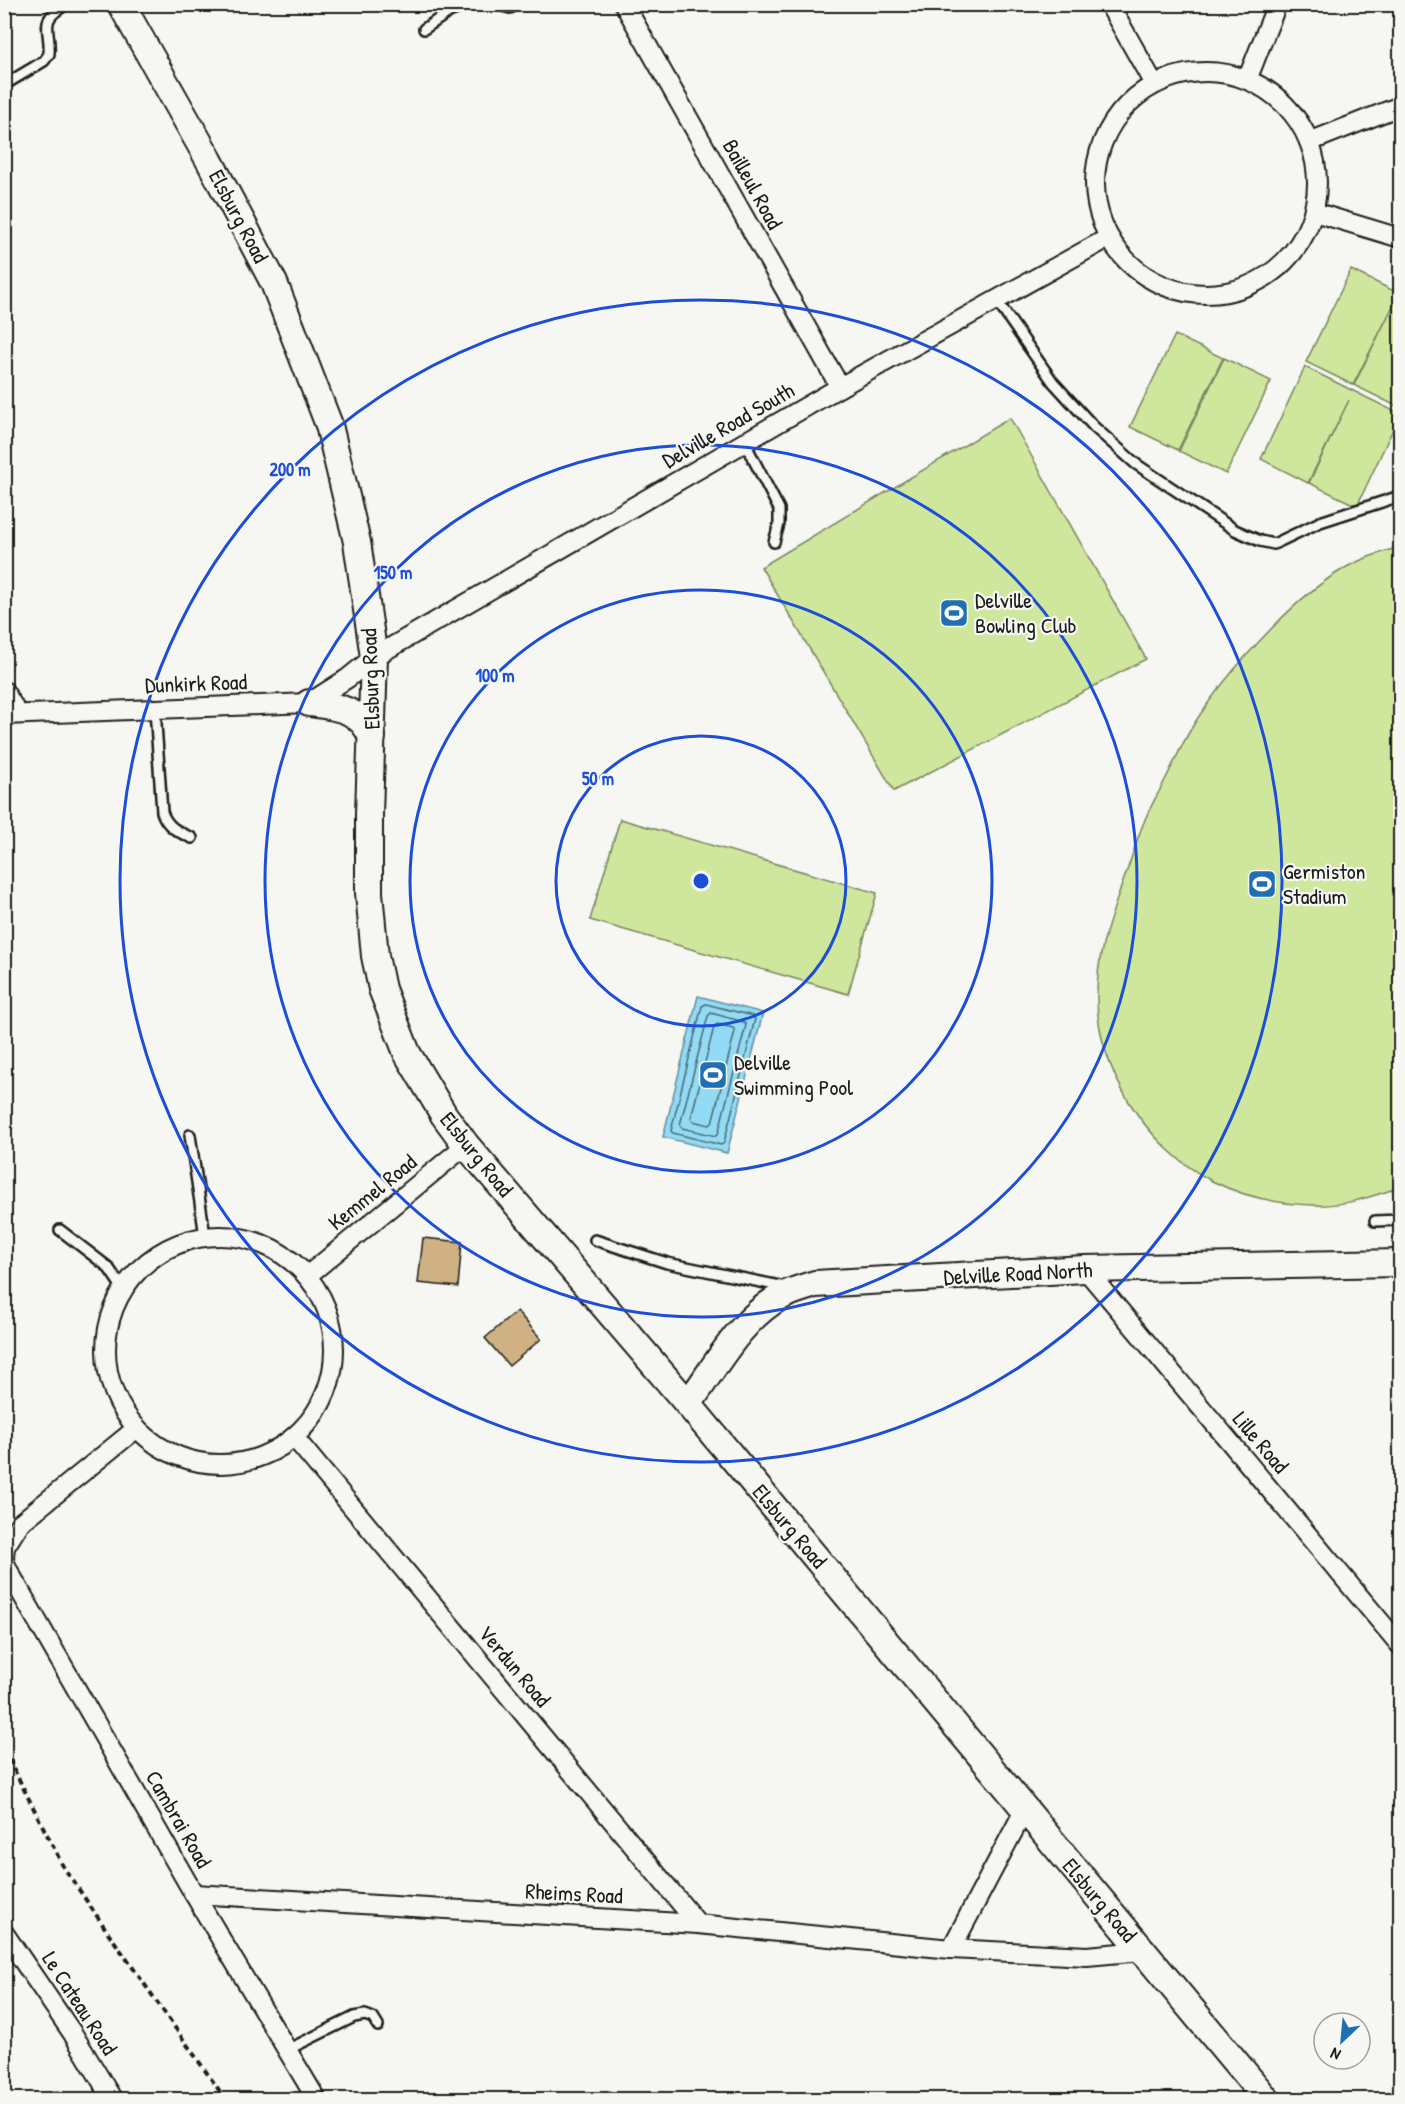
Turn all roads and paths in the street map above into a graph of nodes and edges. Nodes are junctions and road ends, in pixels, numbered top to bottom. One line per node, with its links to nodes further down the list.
1 (67, 4): 12 (lane)
2 (121, 4): 23 (main road, Elsburg Road)
3 (471, 4): 9 (lane)
4 (496, 4): 5 (lane)
5 (519, 4)
6 (624, 4): 19 (street, Bailleul Road)
7 (1109, 4): 11 (street)
8 (1277, 4): 10 (street)
9 (424, 29)
10 (1247, 80): 11 (street); 14 (street)
11 (1154, 84): 16 (street)
12 (4, 85)
13 (1401, 106): 14 (street)
14 (1309, 142): 15 (street)
15 (1314, 212): 16 (street); 17 (street)
16 (1108, 238): 18 (street, Delville Road South)
17 (1401, 238)
18 (996, 300): 19 (street, Delville Road South); 21 (lane)
19 (840, 387): 20 (street, Delville Road South)
20 (745, 442): 22 (lane); 23 (street, Delville Road South)
21 (1401, 496)
22 (774, 542)
23 (374, 657): 25 (street); 28 (main road, Elsburg Road)
24 (4, 691): 27 (street)
25 (309, 703): 26 (street, Dunkirk Road); 28 (main road)
26 (155, 709): 27 (street, Dunkirk Road); 29 (lane)
27 (11, 715)
28 (372, 737): 31 (main road, Elsburg Road)
29 (192, 838)
30 (190, 1136): 35 (lane)
31 (466, 1145): 39 (street, Kemmel Road); 42 (main road, Elsburg Road)
32 (1401, 1220): 33 (lane)
33 (1375, 1221)
34 (60, 1230): 40 (lane)
35 (205, 1236): 39 (street); 40 (street)
36 (595, 1240): 41 (lane)
37 (1401, 1263): 38 (main road, Delville Road North)
38 (1085, 1269): 41 (main road, Delville Road North); 46 (street, Lille Road)
39 (307, 1276): 44 (street)
40 (123, 1289): 43 (street)
41 (796, 1290): 42 (main road, Delville Road North)
42 (688, 1404): 48 (main road, Elsburg Road)
43 (137, 1428): 44 (street); 45 (street, Cambrai Road)
44 (294, 1437): 50 (street, Verdun Road)
45 (4, 1558): 49 (street, Cambrai Road)
46 (1401, 1645)
47 (4, 1750): 57 (path)
48 (1025, 1809): 52 (street); 53 (main road, Elsburg Road)
49 (194, 1894): 50 (street, Rheims Road); 55 (street, Cambrai Road)
50 (698, 1924): 52 (street, Rheims Road)
51 (4, 1933): 56 (street, Le Cateau Road)
52 (951, 1948): 53 (street, Rheims Road)
53 (1142, 1951): 59 (main road, Elsburg Road)
54 (378, 2026): 55 (lane)
55 (287, 2050): 58 (street, Cambrai Road)
56 (113, 2100)
57 (226, 2100)
58 (317, 2100)
59 (1267, 2100)

